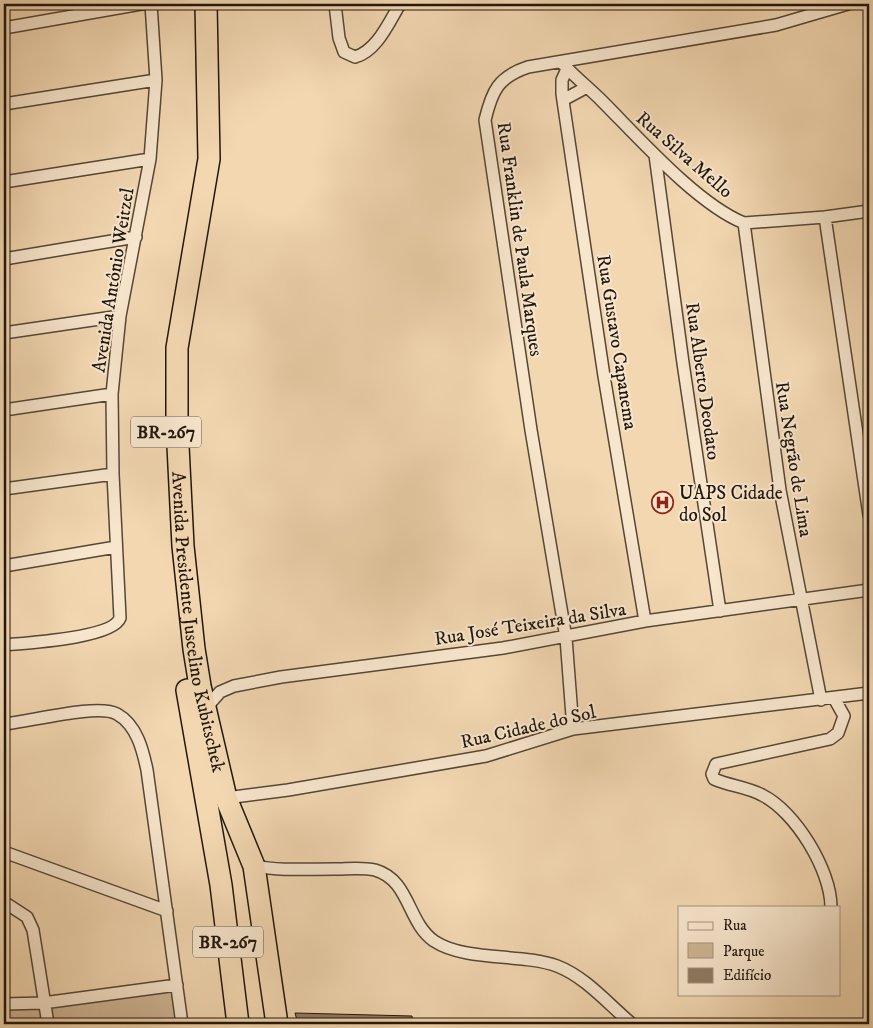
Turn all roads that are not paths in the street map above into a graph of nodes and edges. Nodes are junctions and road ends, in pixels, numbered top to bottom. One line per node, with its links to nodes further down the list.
1 (141, 4): 8 (street)
2 (151, 4): 10 (street, Avenida Antônio Weitzel)
3 (194, 4): 45 (highway, Avenida Presidente Juscelino Kubitschek / BR-267)
4 (206, 4): 40 (highway, Avenida Presidente Juscelino Kubitschek / BR-267)
5 (334, 4): 6 (street)
6 (400, 4)
7 (848, 4): 9 (street, Rua Franklin de Paula Marques)
8 (4, 28)
9 (563, 65): 11 (street, Rua Silva Mello); 12 (street, Rua Gustavo Capanema); 35 (street, Rua Franklin de Paula Marques)
10 (156, 80): 13 (street); 15 (street, Avenida Antônio Weitzel)
11 (587, 87): 12 (street); 14 (street, Rua Silva Mello)
12 (563, 100): 34 (street, Rua Gustavo Capanema)
13 (4, 104)
14 (656, 155): 19 (street, Rua Silva Mello); 33 (street, Rua Alberto Deodato)
15 (150, 159): 16 (street); 20 (street, Avenida Antônio Weitzel)
16 (4, 182)
17 (869, 211): 18 (street)
18 (824, 218): 19 (street); 28 (street)
19 (744, 223): 32 (street, Rua Negrão de Lima)
20 (136, 237): 21 (street); 22 (street, Avenida Antônio Weitzel)
21 (4, 259)
22 (120, 316): 23 (street); 24 (street, Avenida Antônio Weitzel)
23 (4, 333)
24 (112, 394): 25 (street); 26 (street, Avenida Antônio Weitzel)
25 (4, 410)
26 (113, 474): 27 (street); 29 (street, Avenida Antônio Weitzel)
27 (4, 489)
28 (869, 515)
29 (116, 547): 30 (street); 36 (street, Avenida Antônio Weitzel)
30 (4, 566)
31 (869, 590): 32 (street, Rua José Teixeira da Silva)
32 (801, 600): 33 (street, Rua José Teixeira da Silva); 39 (street, Rua Negrão de Lima)
33 (720, 611): 34 (street, Rua José Teixeira da Silva)
34 (645, 622): 35 (street, Rua José Teixeira da Silva)
35 (566, 638): 40 (street, Rua José Teixeira da Silva); 42 (street, Rua Franklin de Paula Marques)
36 (4, 646)
37 (869, 693): 38 (street, Rua Cidade do Sol)
38 (834, 698): 39 (street, Rua Cidade do Sol); 49 (street)
39 (822, 700): 42 (street, Rua Cidade do Sol)
40 (205, 710): 43 (highway, Avenida Presidente Juscelino Kubitschek / BR-267)
41 (4, 724): 50 (street)
42 (574, 729): 43 (street, Rua Cidade do Sol)
43 (226, 798): 45 (highway); 46 (highway, Avenida Presidente Juscelino Kubitschek / BR-267)
44 (4, 852): 50 (street)
45 (216, 859): 47 (highway, Avenida Presidente Juscelino Kubitschek / BR-267)
46 (254, 866): 47 (highway); 57 (highway, Avenida Presidente Juscelino Kubitschek / BR-267); 58 (street)
47 (221, 885): 56 (highway, Avenida Presidente Juscelino Kubitschek / BR-267)
48 (4, 902): 52 (street)
49 (831, 906)
50 (167, 911): 51 (street)
51 (178, 985): 52 (street); 55 (street)
52 (43, 1003): 53 (street); 54 (street)
53 (4, 1004)
54 (48, 1024)
55 (182, 1024)
56 (238, 1024)
57 (276, 1024)
58 (632, 1024)

